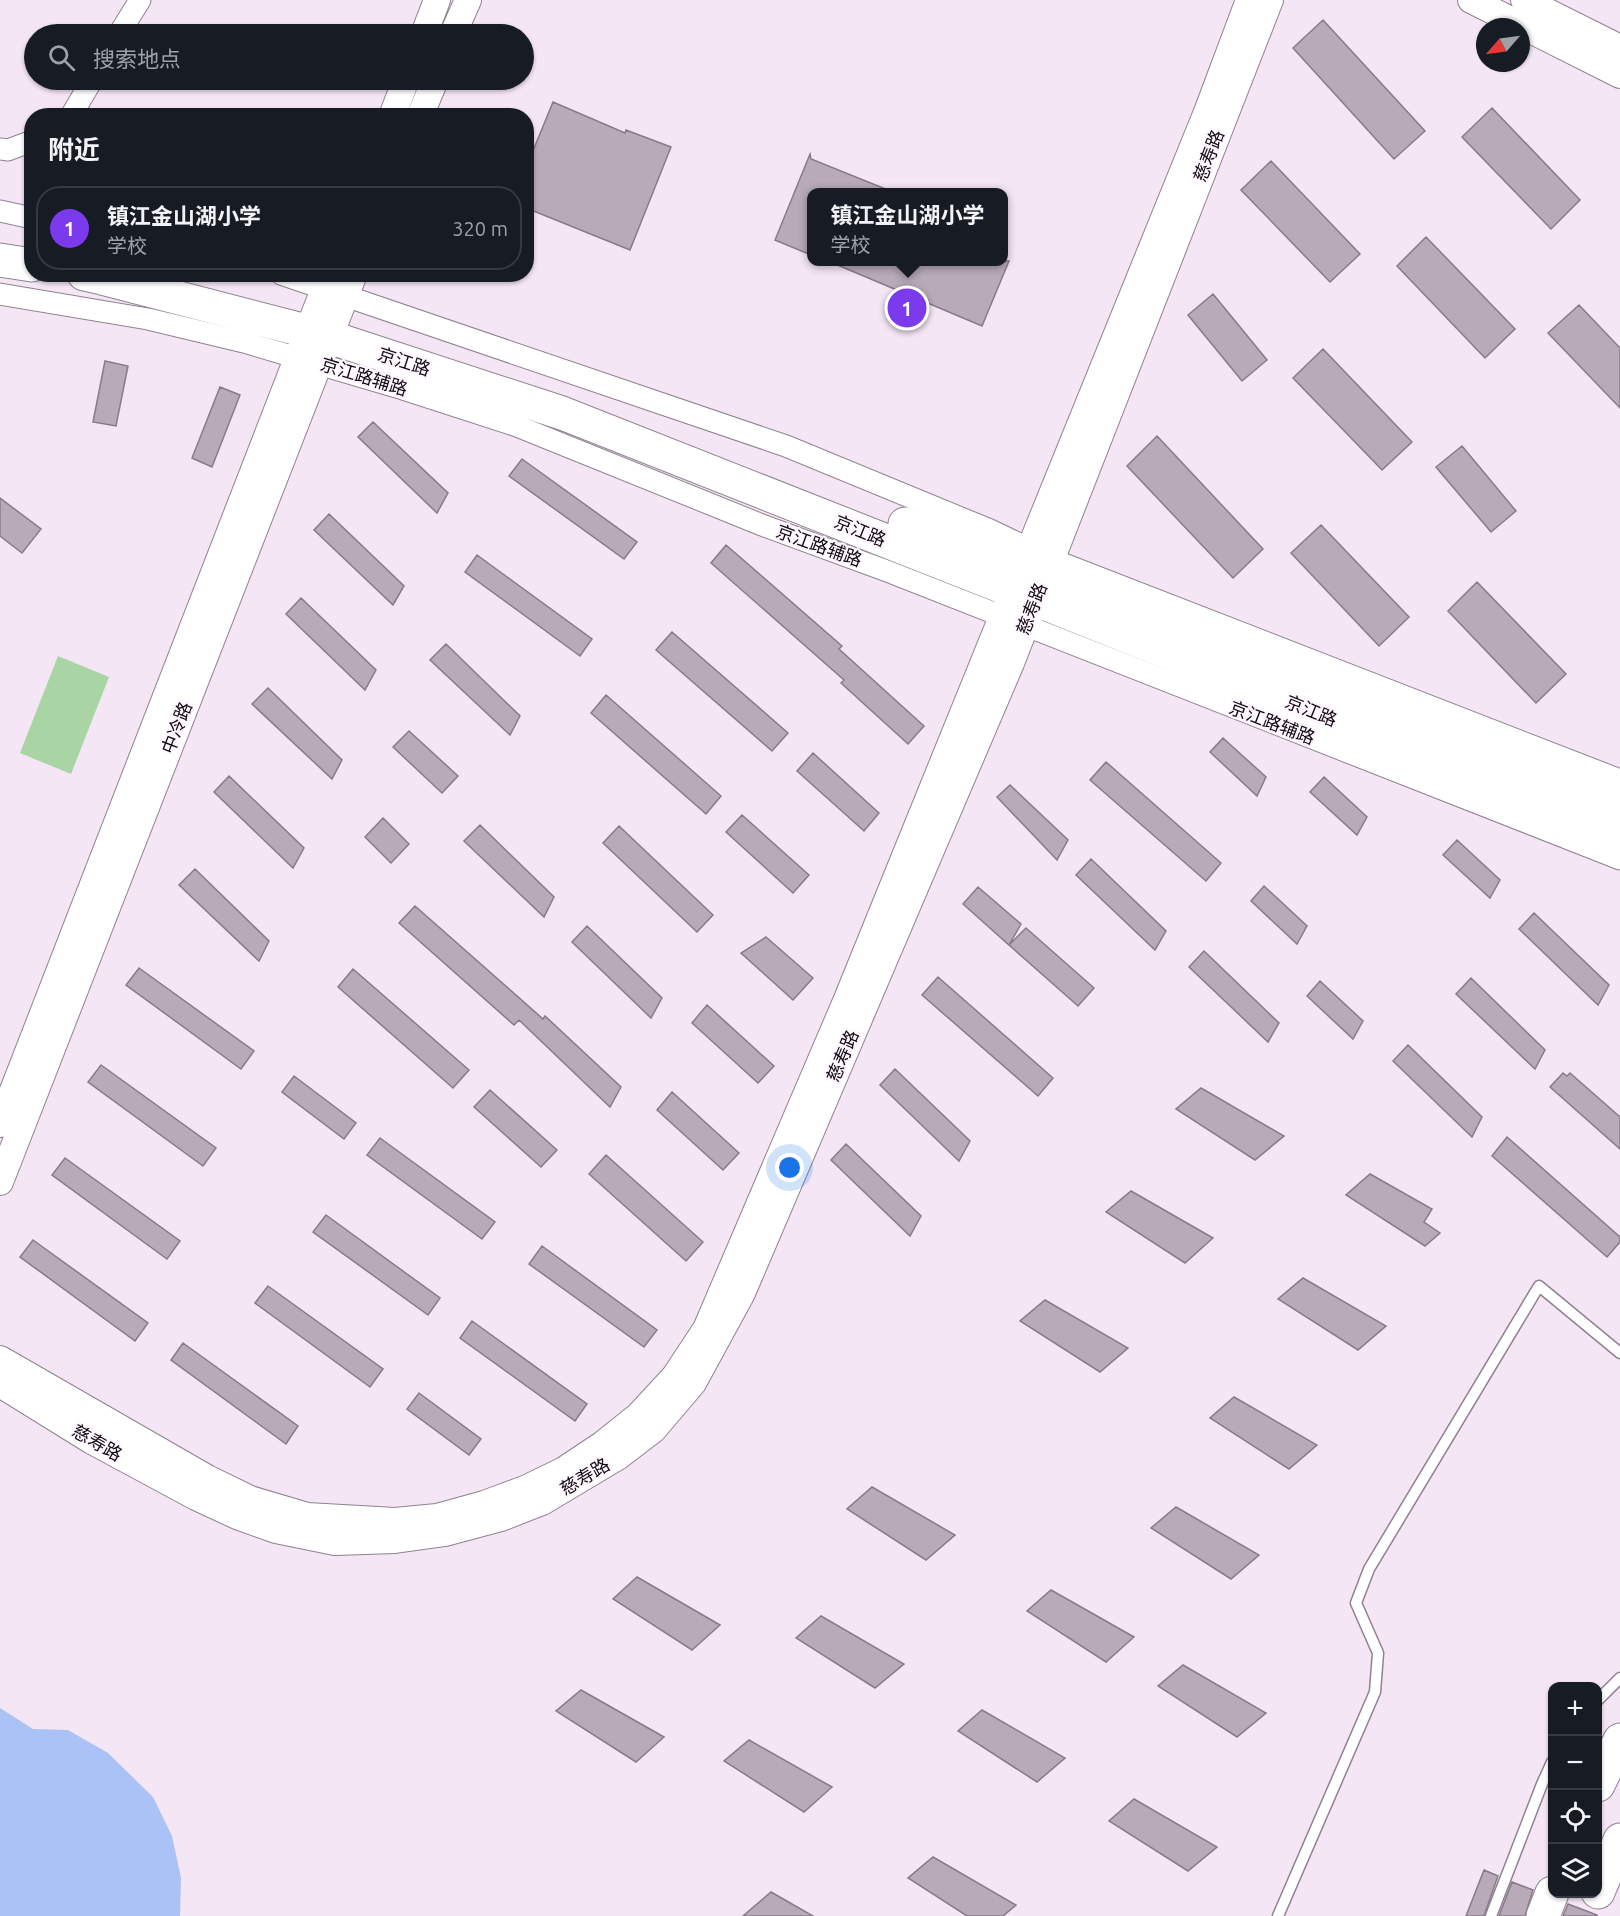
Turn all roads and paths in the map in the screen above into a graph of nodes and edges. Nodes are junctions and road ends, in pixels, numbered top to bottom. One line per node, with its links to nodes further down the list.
1 (140, 0): 8 (street)
2 (437, 0): 9 (street)
3 (468, 0): 10 (street)
4 (1249, 0): 32 (street, 慈寿路)
5 (1270, 0): 32 (street, 慈寿路)
6 (1471, 0): 12 (street)
7 (1524, 0): 11 (street)
8 (125, 24)
9 (428, 24)
10 (457, 24)
11 (1620, 48)
12 (1620, 75)
13 (86, 90): 16 (street)
14 (402, 90): 17 (street)
15 (431, 90): 18 (street)
16 (76, 108)
17 (395, 108)
18 (423, 108)
19 (24, 144): 20 (street)
20 (0, 149)
21 (0, 211): 22 (street)
22 (24, 216)
23 (0, 243): 24 (main road)
24 (24, 248)
25 (0, 260): 26 (main road)
26 (24, 264)
27 (125, 282): 31 (main road, 京江路)
28 (189, 282): 31 (main road, 京江路)
29 (289, 282): 31 (street, 京江路辅路)
30 (0, 294): 31 (street, 京江路辅路)
31 (325, 316): 32 (main road, 京江路); 32 (street, 京江路辅路); 37 (street, 中冷路); 38 (street, 中冷路)
32 (1028, 586): 33 (street, 京江路辅路); 34 (main road, 京江路); 35 (main road, 京江路); 36 (street, 京江路辅路); 40 (street, 慈寿路); 41 (street, 慈寿路)
33 (1620, 780)
34 (1620, 800)
35 (1620, 834)
36 (1620, 859)
37 (0, 1124)
38 (0, 1182)
39 (1620, 1353): 51 (lane)
40 (0, 1359)
41 (0, 1384)
42 (1620, 1678): 43 (lane)
43 (1602, 1696)
44 (1620, 1740): 46 (main road)
45 (1548, 1771): 52 (lane)
46 (1602, 1777)
47 (1620, 1840): 48 (main road)
48 (1602, 1881)
49 (1550, 1898): 53 (main road)
50 (1595, 1898): 54 (main road)
51 (1278, 1916)
52 (1491, 1916)
53 (1543, 1916)
54 (1587, 1916)

